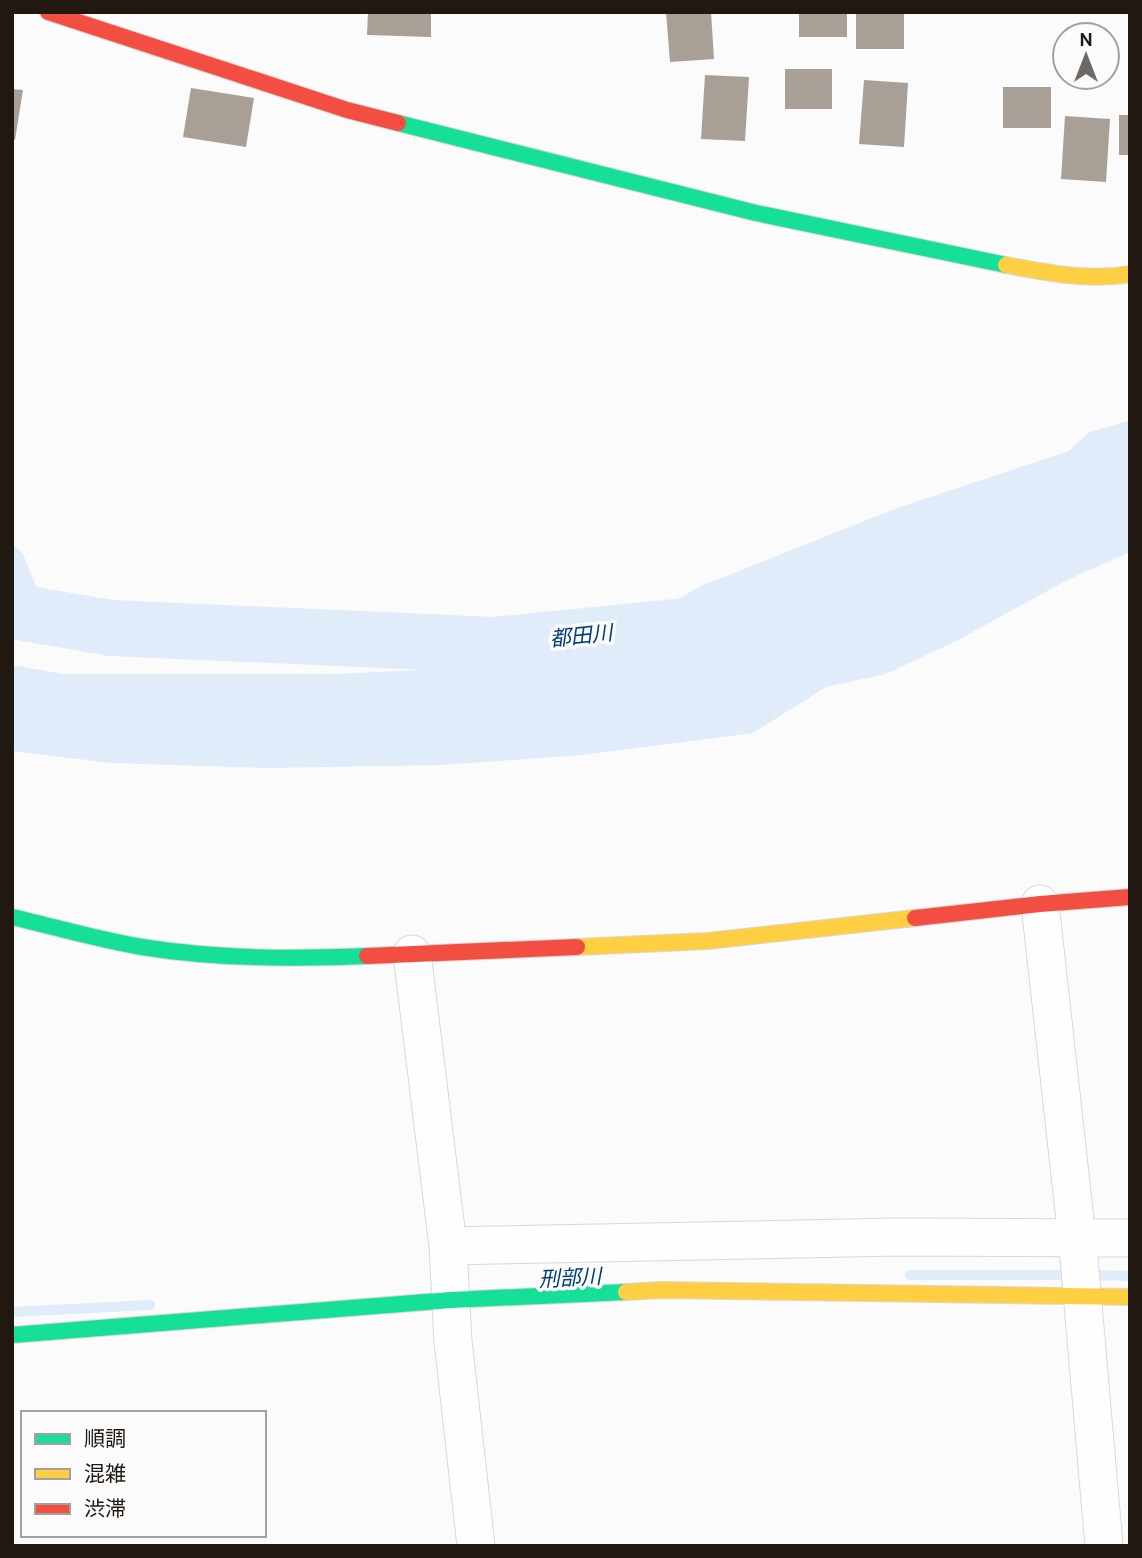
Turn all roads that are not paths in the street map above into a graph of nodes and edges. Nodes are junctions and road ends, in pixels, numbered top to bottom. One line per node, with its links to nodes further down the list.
1 (48, 12): 2 (street)
2 (1130, 274)
3 (1130, 897): 4 (street)
4 (1040, 904): 6 (street); 8 (street)
5 (12, 917): 6 (street)
6 (412, 954): 9 (street)
7 (1130, 1238): 8 (street)
8 (1077, 1243): 9 (street); 10 (street)
9 (448, 1246): 12 (street)
10 (1082, 1292): 11 (street); 12 (street); 15 (street)
11 (1130, 1297)
12 (451, 1300): 13 (street); 14 (street)
13 (12, 1335)
14 (476, 1546)
15 (1104, 1546)

